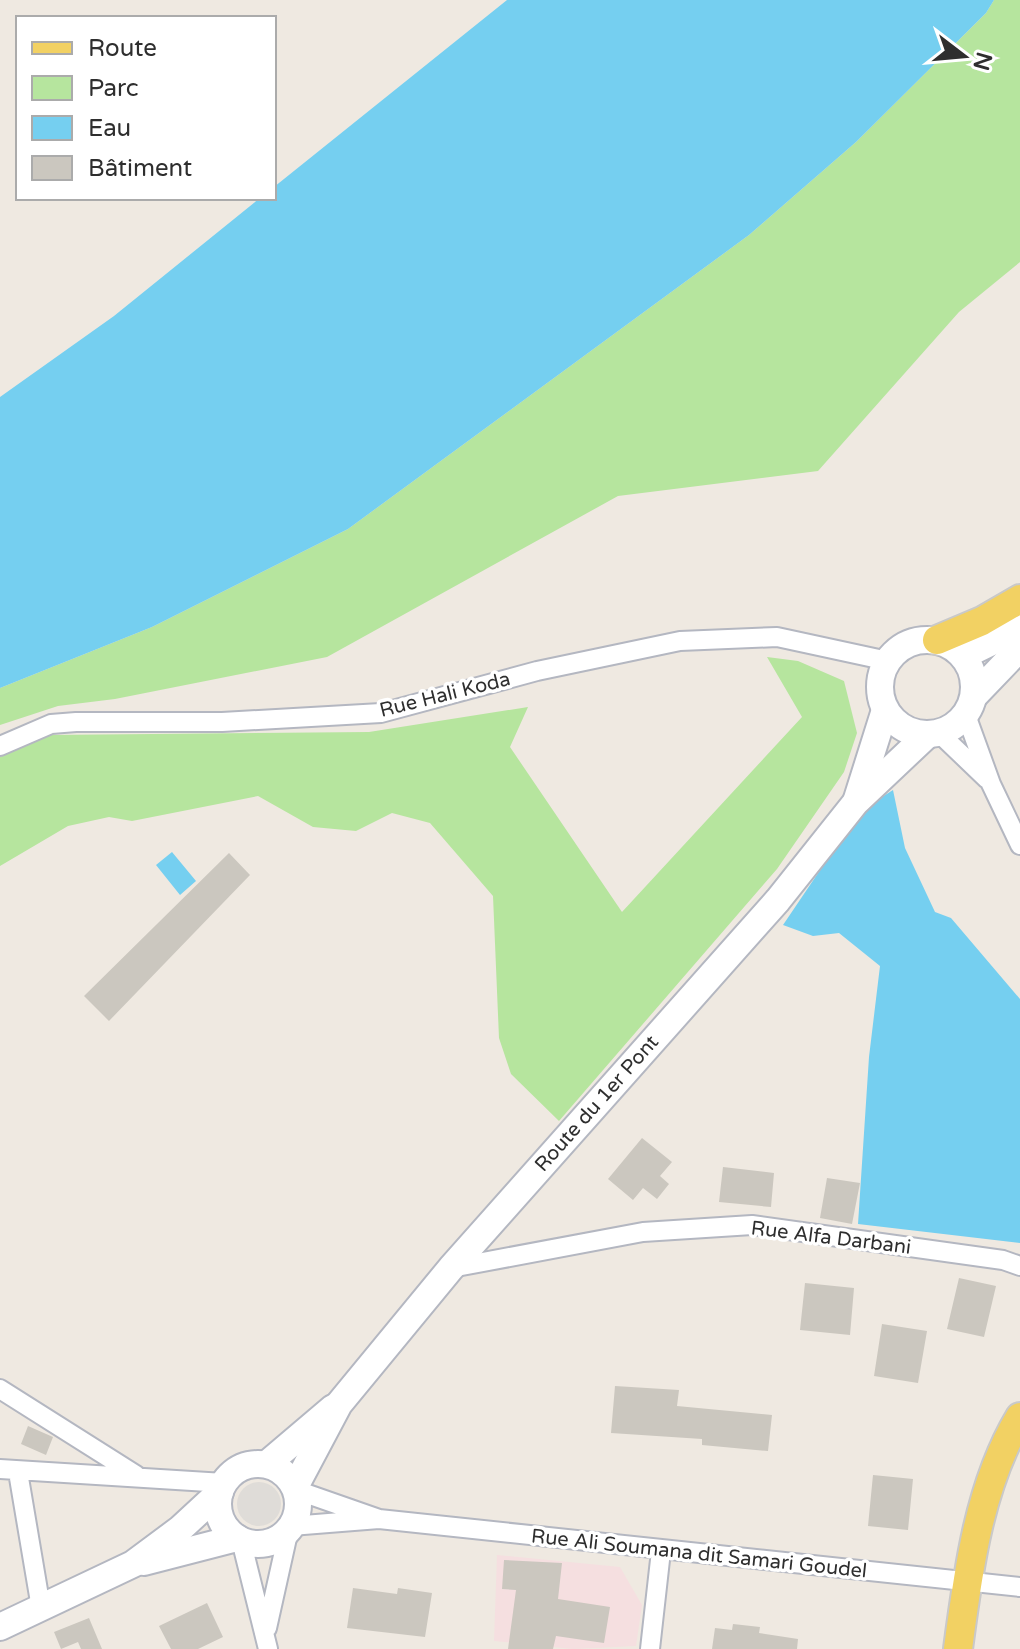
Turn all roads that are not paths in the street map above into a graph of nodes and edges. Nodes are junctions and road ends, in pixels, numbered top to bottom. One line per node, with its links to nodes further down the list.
1 (1020, 599): 3 (main road)
2 (1020, 628): 5 (street)
3 (937, 640): 5 (street); 6 (street)
4 (1020, 648): 7 (street)
5 (963, 656): 7 (street)
6 (888, 661): 8 (street); 10 (street, Rue Hali Koda)
7 (970, 705): 9 (street); 11 (street)
8 (885, 710): 9 (street); 12 (street, Route du 1er Pont)
9 (933, 734): 11 (street); 12 (street, Route du 1er Pont)
10 (0, 746)
11 (991, 784): 13 (street)
12 (856, 802): 15 (street, Route du 1er Pont)
13 (1020, 845)
14 (1020, 1266): 15 (street, Rue Alfa Darbani)
15 (451, 1268): 17 (street, Route du 1er Pont)
16 (0, 1389): 21 (street)
17 (339, 1404): 19 (street, Route du 1er Pont); 23 (street, Route du 1er Pont)
18 (1020, 1417): 29 (main road)
19 (267, 1464): 22 (street); 23 (street)
20 (9, 1470): 21 (street); 31 (street)
21 (139, 1476): 22 (street)
22 (222, 1487): 26 (street); 28 (street)
23 (295, 1489): 24 (street, Rue Ali Soumana dit Samari Goudel); 25 (street)
24 (379, 1519): 25 (street, Rue Ali Soumana dit Samari Goudel); 27 (street, Rue Ali Soumana dit Samari Goudel)
25 (290, 1528): 26 (street); 33 (street)
26 (239, 1539): 28 (street); 33 (street)
27 (661, 1551): 29 (street, Rue Ali Soumana dit Samari Goudel); 34 (street)
28 (133, 1564): 31 (street)
29 (967, 1581): 30 (street, Rue Ali Soumana dit Samari Goudel); 35 (main road)
30 (1020, 1587)
31 (41, 1608): 32 (street)
32 (0, 1627)
33 (267, 1640)
34 (650, 1649)
35 (958, 1649)

